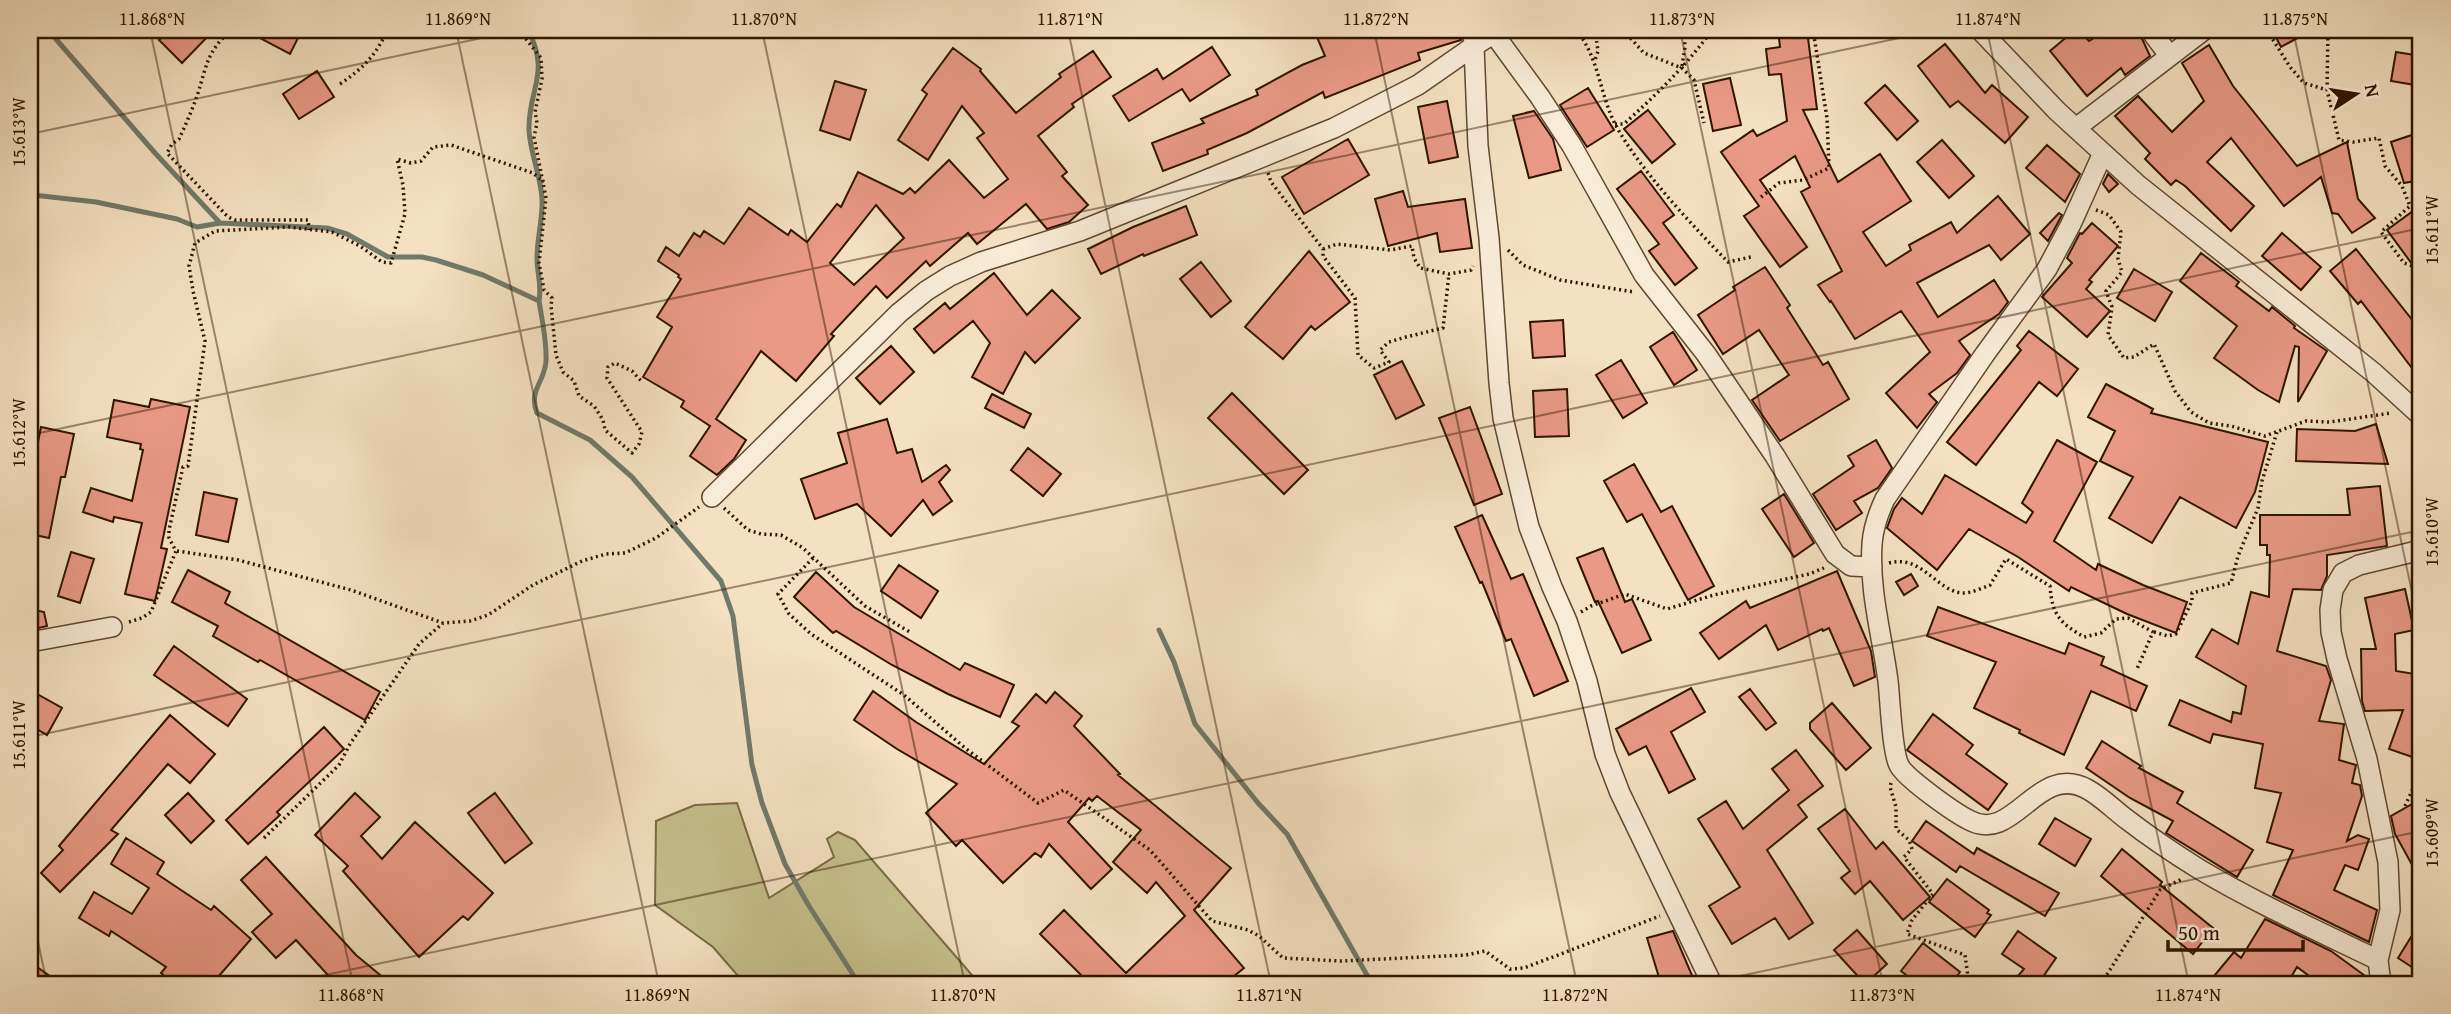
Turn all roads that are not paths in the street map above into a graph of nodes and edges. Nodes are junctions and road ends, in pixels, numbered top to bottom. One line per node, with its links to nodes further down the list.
1 (1980, 30): 7 (street)
2 (2150, 30): 6 (street)
3 (2204, 30): 6 (street)
4 (1496, 32): 5 (street); 12 (street)
5 (1473, 38): 10 (street); 16 (street)
6 (2169, 55): 7 (street)
7 (2076, 128): 8 (street)
8 (2104, 153): 9 (street); 12 (street)
9 (2416, 410)
10 (712, 497)
11 (2421, 550): 15 (street)
12 (1872, 567): 15 (street)
13 (112, 628): 14 (street)
14 (30, 642)
15 (2378, 960): 17 (street)
16 (1712, 984)
17 (2381, 984)

